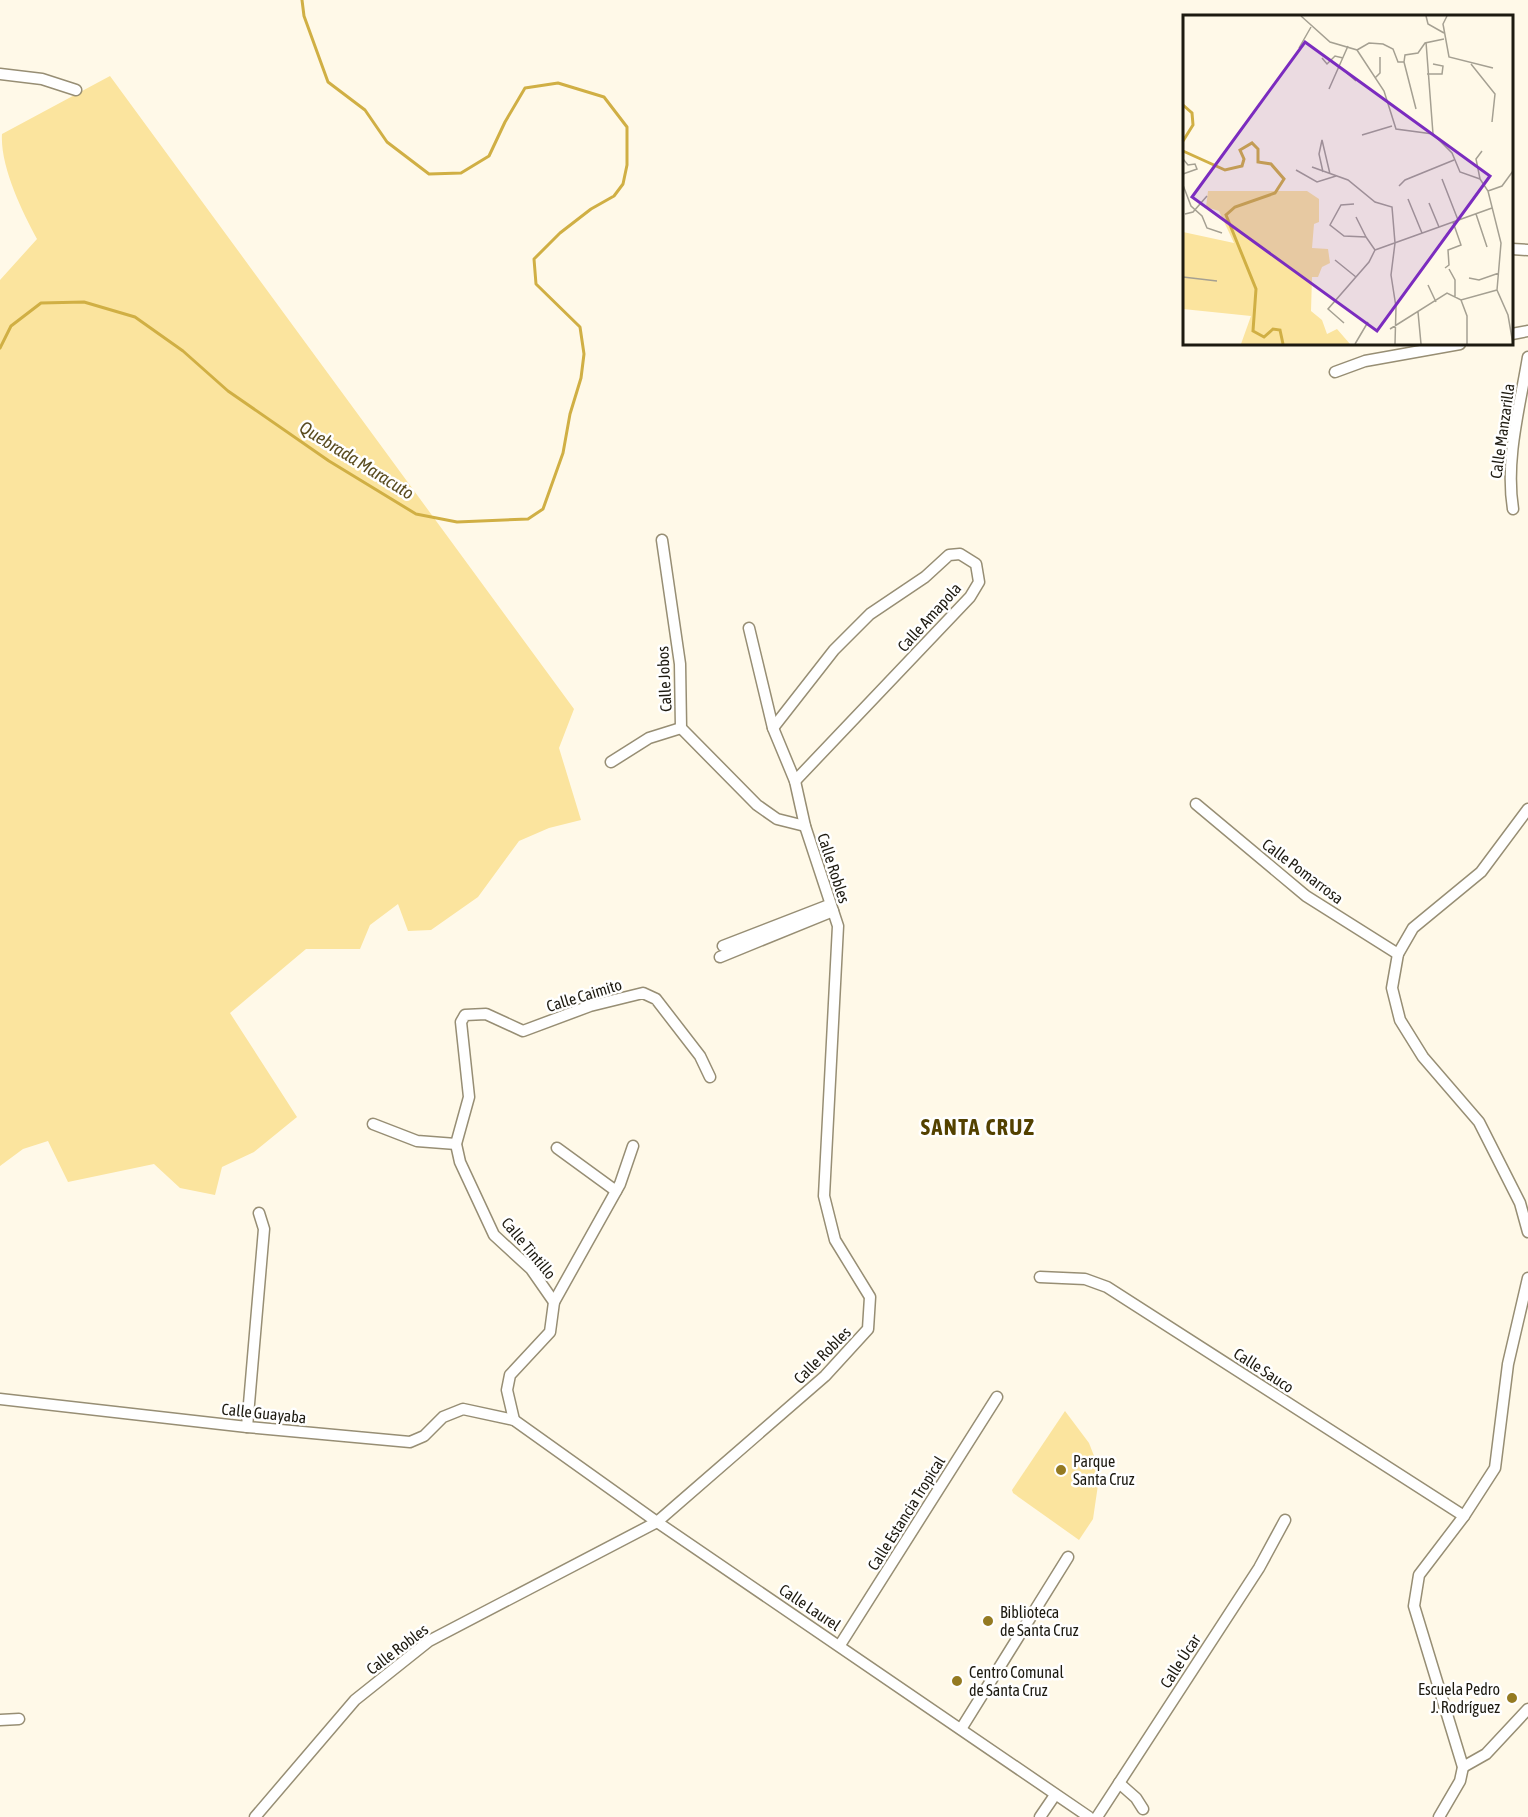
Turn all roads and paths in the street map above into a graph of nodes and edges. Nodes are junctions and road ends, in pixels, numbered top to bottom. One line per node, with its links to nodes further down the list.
1 (0, 74): 2 (street)
2 (76, 90)
3 (1513, 249): 4 (street)
4 (1528, 250)
5 (1528, 331): 6 (street)
6 (1513, 334)
7 (1454, 345): 9 (street)
8 (1528, 357): 10 (street, Calle Manzarilla)
9 (1335, 372)
10 (1513, 509)
11 (662, 540): 13 (street, Calle Jobos)
12 (749, 628): 14 (street, Calle Robles)
13 (681, 728): 15 (street); 19 (street, Calle Jobos)
14 (773, 728): 16 (street, Calle Robles); 16 (street, Calle Amapola)
15 (611, 762)
16 (795, 781): 19 (street, Calle Robles)
17 (1196, 804): 22 (street, Calle Pomarrosa)
18 (1528, 809): 22 (street)
19 (805, 826): 20 (street, Calle Robles)
20 (832, 908): 21 (street); 40 (street, Calle Robles)
21 (722, 951)
22 (1398, 954): 30 (street)
23 (710, 1077): 25 (street, Calle Caimito)
24 (373, 1124): 25 (street)
25 (456, 1144): 33 (street, Calle Tintillo)
26 (633, 1146): 28 (street)
27 (557, 1148): 28 (street)
28 (616, 1191): 33 (street)
29 (259, 1213): 37 (street)
30 (1528, 1232)
31 (1040, 1277): 38 (street, Calle Sauco)
32 (1528, 1278): 38 (street)
33 (554, 1302): 36 (street, Calle Tintillo)
34 (997, 1397): 42 (street, Calle Estancia Tropical)
35 (0, 1399): 37 (street, Calle Guayaba)
36 (514, 1420): 37 (street, Calle Guayaba); 40 (street, Calle Laurel)
37 (247, 1426)
38 (1464, 1516): 47 (street)
39 (1285, 1520): 48 (street, Calle Úcar)
40 (657, 1522): 42 (street, Calle Laurel); 51 (street, Calle Robles)
41 (1068, 1557): 46 (street)
42 (840, 1645): 46 (street, Calle Laurel)
43 (1528, 1709): 47 (street)
44 (19, 1719): 45 (street)
45 (0, 1720)
46 (962, 1729): 49 (street, Calle Laurel)
47 (1463, 1767): 55 (street)
48 (1119, 1783): 50 (street); 54 (street, Calle Úcar)
49 (1055, 1795): 52 (street); 53 (street, Calle Laurel)
50 (1143, 1809)
51 (255, 1817)
52 (1040, 1817)
53 (1089, 1817)
54 (1097, 1817)
55 (1439, 1817)

